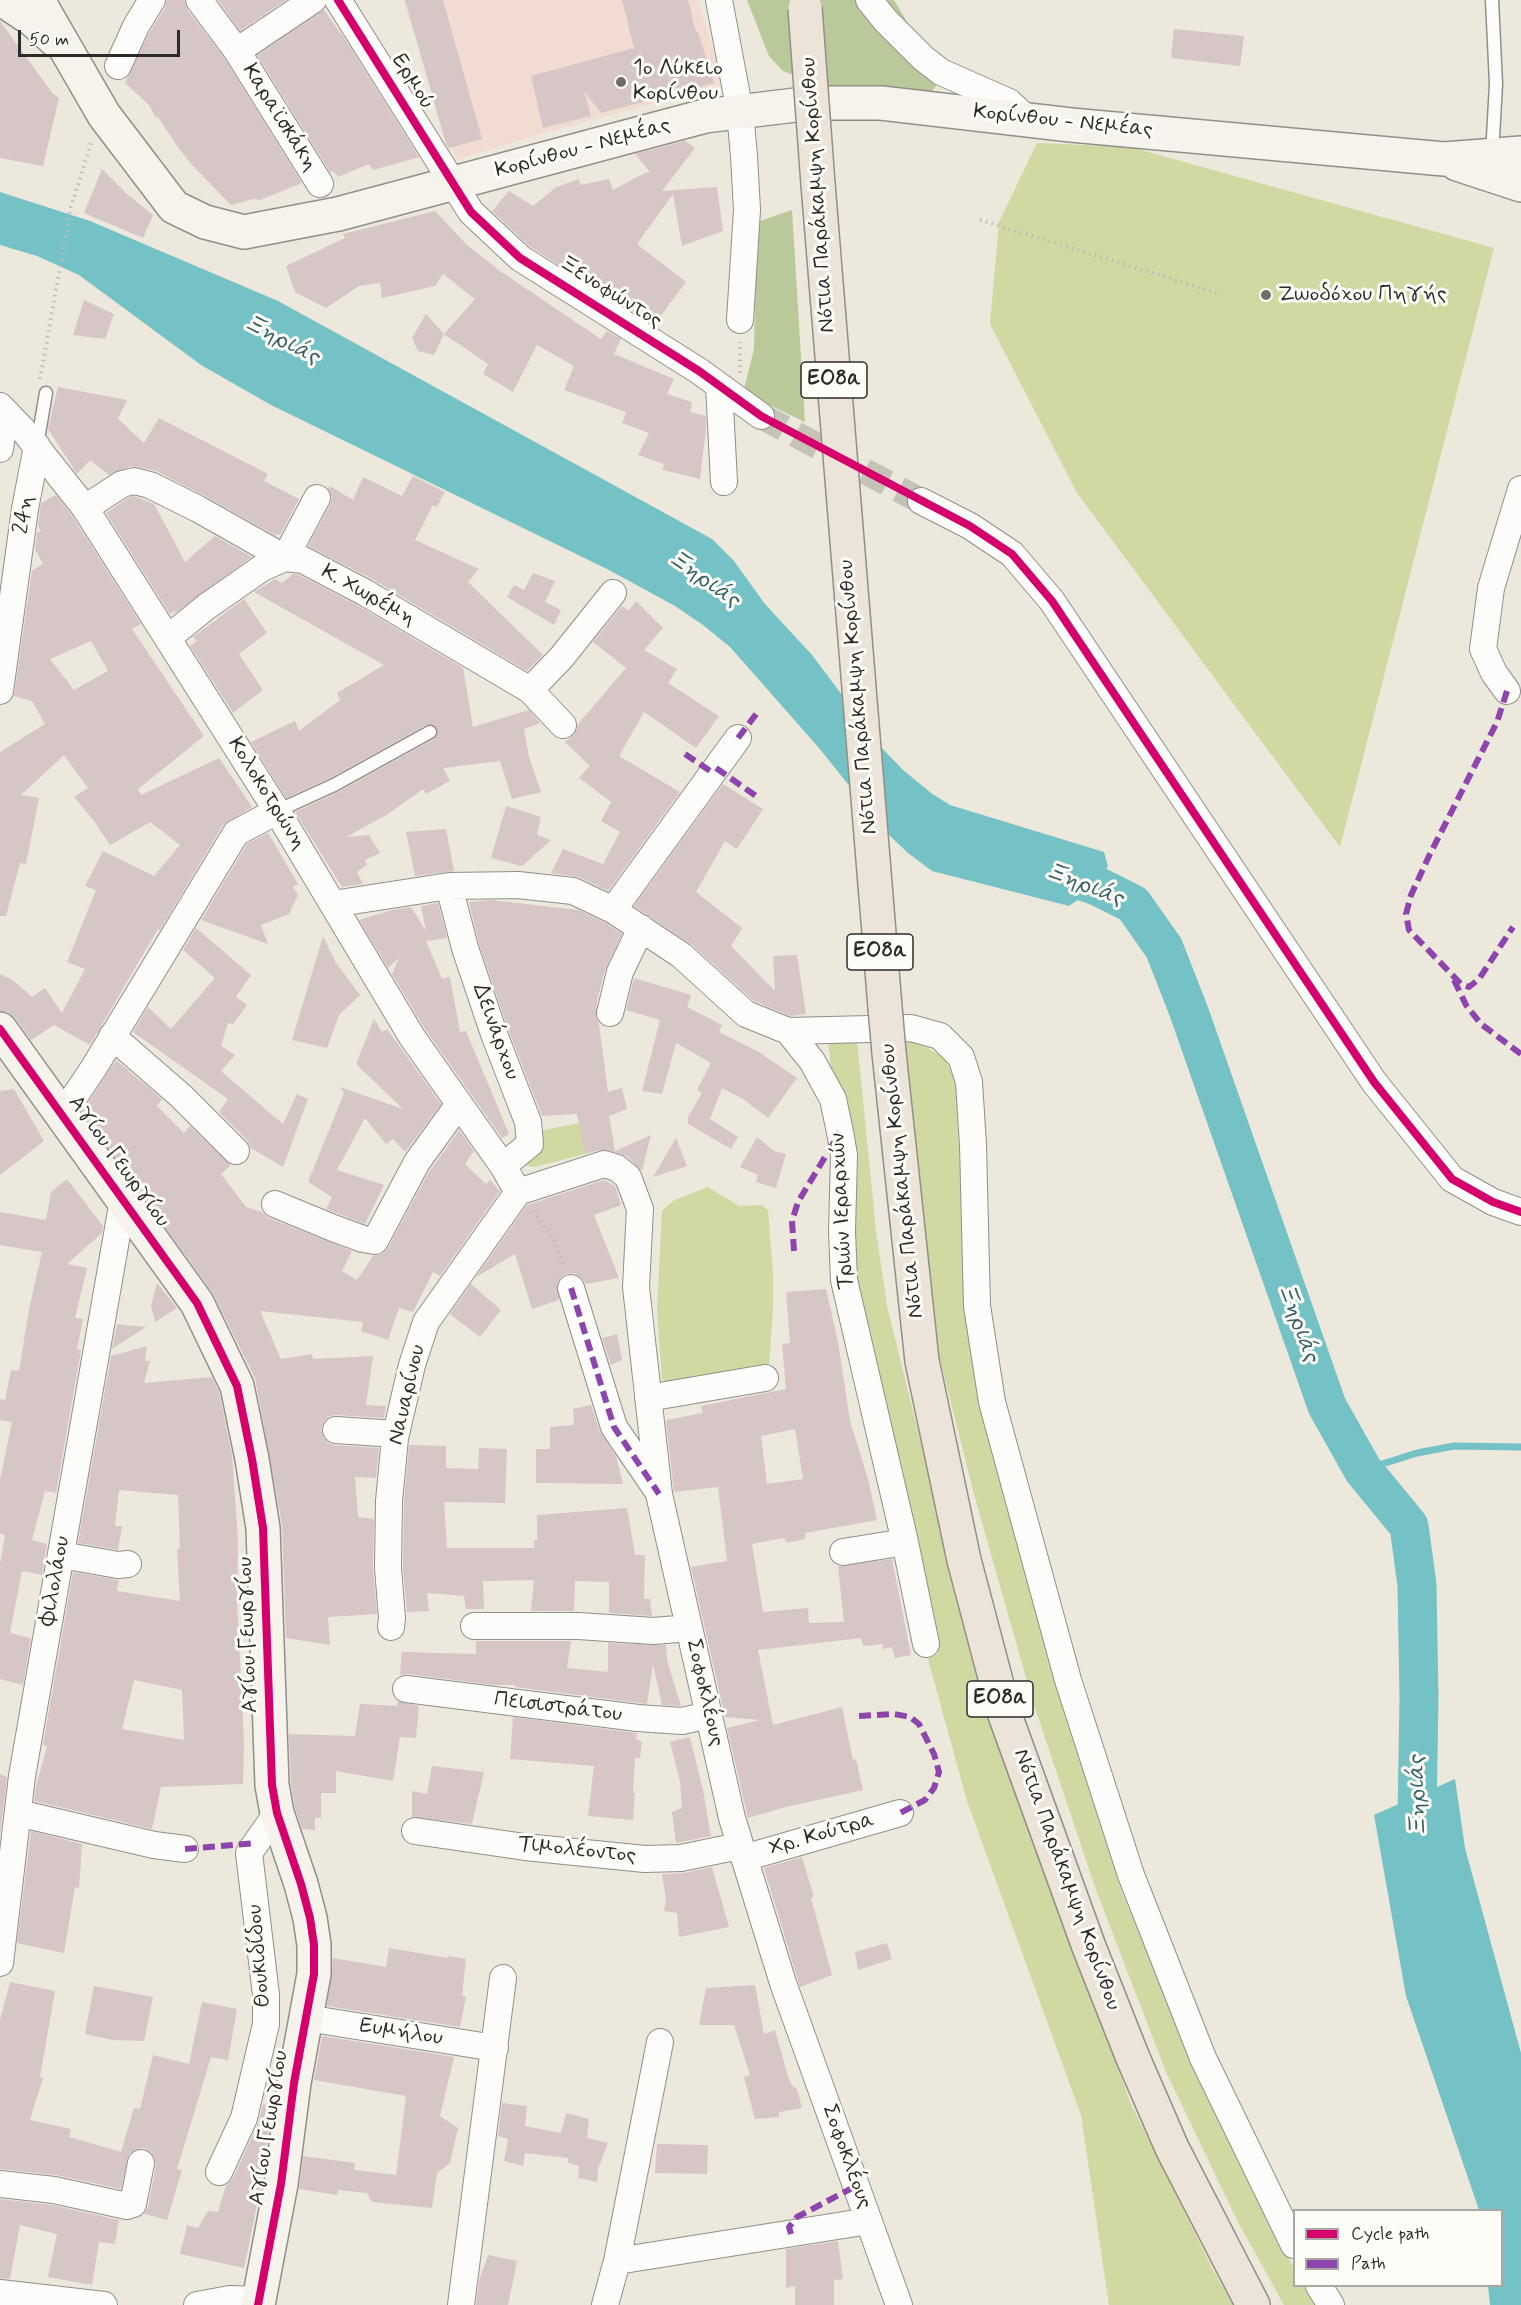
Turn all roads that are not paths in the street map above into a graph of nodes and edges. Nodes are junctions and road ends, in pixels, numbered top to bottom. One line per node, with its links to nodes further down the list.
1 (39, 0): 11 (main road, Κορίνθου - Νεμέας)
2 (152, 0): 13 (street)
3 (199, 0): 12 (street, Καραϊσκάκη)
4 (313, 0): 12 (street, Καραϊσκάκη)
5 (338, 0): 19 (street, Ερμού)
6 (719, 0): 14 (street)
7 (869, 0): 15 (street)
8 (1492, 0): 16 (lane)
9 (7, 2): 11 (main road, Κορίνθου - Νεμέας)
10 (804, 4): 100 (highway, Νότια Παράκαμψη Κορίνθου / ΕΟ8α, bridge)
11 (66, 49): 19 (main road, Κορίνθου - Νεμέας)
12 (237, 51): 18 (street, Καραϊσκάκη)
13 (118, 66)
14 (740, 112): 15 (main road, Κορίνθου - Νεμέας); 19 (main road, Κορίνθου - Νεμέας); 21 (street)
15 (1026, 118): 17 (main road, Κορίνθου - Νεμέας)
16 (1506, 154): 17 (main road)
17 (1444, 159): 20 (main road)
18 (321, 184)
19 (455, 184): 22 (street, Ξενοφώντος)
20 (1521, 185)
21 (740, 320)
22 (730, 381): 25 (street, Ξενοφώντος); 28 (street)
23 (46, 393): 26 (lane)
24 (3, 410): 26 (street, Κολοκοτρώνη); 27 (street)
25 (761, 416)
26 (37, 446): 32 (street, Κολοκοτρώνη); 37 (street, 24η)
27 (0, 449)
28 (724, 482)
29 (1521, 489): 38 (street)
30 (317, 498): 33 (street)
31 (921, 501): 58 (street)
32 (85, 508): 33 (street, Κ. Χωρέμη); 35 (street, Κολοκοτρώνη)
33 (285, 558): 35 (street); 36 (street, Κ. Χωρέμη)
34 (614, 593): 36 (street)
35 (168, 638): 42 (street, Κολοκοτρώνη)
36 (530, 690): 39 (street, Κ. Χωρέμη)
37 (0, 691)
38 (1507, 691)
39 (562, 725)
40 (430, 732): 42 (lane)
41 (738, 738): 45 (street)
42 (277, 811): 44 (street, Κολοκοτρώνη); 50 (street)
43 (449, 886): 44 (street, Τριών Ιεραρχών); 45 (street, Τριών Ιεραρχών); 54 (street, Δεινάρχου)
44 (333, 904): 51 (street, Κολοκοτρώνη)
45 (613, 910): 46 (street, Τριών Ιεραρχών)
46 (640, 928): 47 (street); 49 (street, Τριών Ιεραρχών)
47 (610, 1012)
48 (0, 1029): 52 (main road, Αγίου Γεωργίου)
49 (788, 1031): 65 (street, Τριών Ιεραρχών); 90 (street)
50 (112, 1036): 52 (street); 53 (street)
51 (459, 1104): 54 (street, Κολοκοτρώνη); 57 (street)
52 (62, 1115): 56 (main road, Αγίου Γεωργίου)
53 (236, 1151)
54 (503, 1166): 55 (street, Κολοκοτρώνη)
55 (518, 1192): 61 (street, Σοφοκλέους); 63 (street, Ναυαρίνου)
56 (123, 1200): 67 (street, Φιλολάου); 76 (main road, Αγίου Γεωργίου)
57 (275, 1204)
58 (1521, 1212)
59 (571, 1288): 64 (street)
60 (765, 1378): 61 (street)
61 (648, 1398): 64 (street, Σοφοκλέους)
62 (336, 1430): 63 (street)
63 (396, 1434): 70 (street, Ναυαρίνου)
64 (659, 1494): 71 (street, Σοφοκλέους)
65 (905, 1542): 66 (street); 72 (street, Τριών Ιεραρχών)
66 (843, 1552)
67 (61, 1555): 68 (street); 75 (street, Φιλολάου)
68 (128, 1564)
69 (474, 1626): 71 (street)
70 (391, 1627)
71 (689, 1628): 74 (street, Σοφοκλέους)
72 (926, 1644)
73 (406, 1689): 74 (street, Πεισιστράτου)
74 (709, 1716): 80 (street, Σοφοκλέους)
75 (18, 1813): 79 (street); 81 (street, Φιλολάου)
76 (277, 1813): 83 (main road, Αγίου Γεωργίου); 87 (street, Θουκιδίδου)
77 (900, 1813): 80 (street, Χρ. Κούτρα)
78 (415, 1831): 80 (street, Τιμολέοντος)
79 (185, 1849)
80 (742, 1852): 89 (street, Σοφοκλέους)
81 (0, 1963)
82 (503, 1978): 85 (street)
83 (306, 2018): 85 (street, Ευμήλου); 94 (main road, Αγίου Γεωργίου)
84 (660, 2042): 91 (street)
85 (495, 2048): 97 (street)
86 (141, 2163): 88 (street)
87 (219, 2172)
88 (0, 2184)
89 (869, 2221): 91 (street); 99 (street, Σοφοκλέους)
90 (1293, 2243)
91 (617, 2261): 98 (street)
92 (1320, 2287): 101 (street)
93 (0, 2293): 95 (street)
94 (266, 2303): 96 (street)
95 (104, 2305)
96 (197, 2305)
97 (461, 2305)
98 (605, 2305)
99 (899, 2305)
100 (1254, 2305)
101 (1331, 2305)

